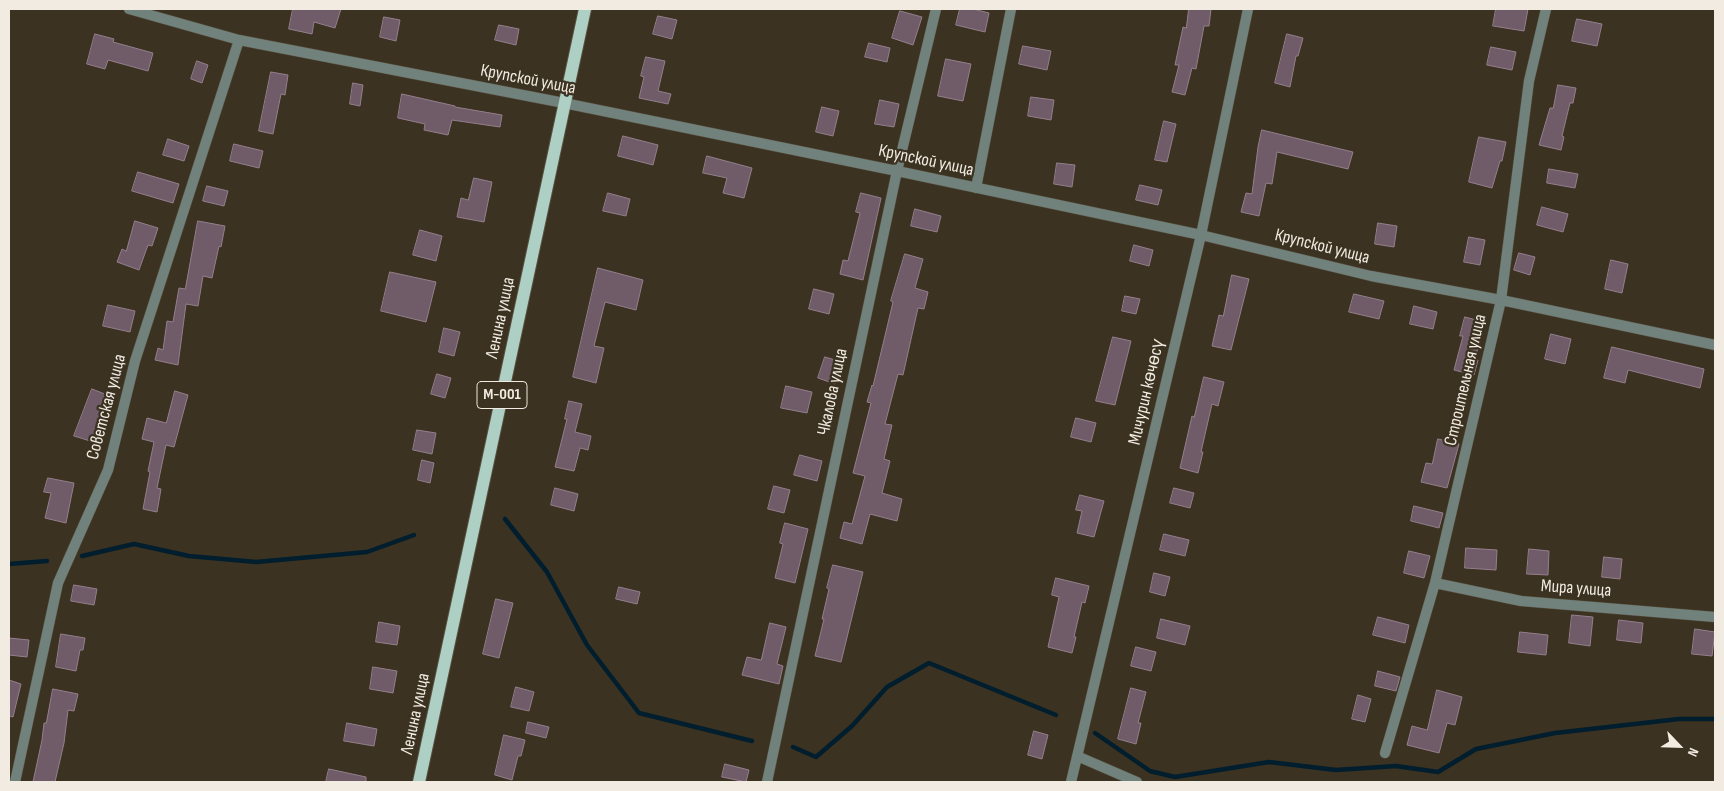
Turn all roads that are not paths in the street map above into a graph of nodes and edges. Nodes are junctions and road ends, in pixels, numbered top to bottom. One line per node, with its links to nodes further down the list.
1 (129, 9): 7 (street, Крупской улица)
2 (585, 9): 8 (main road, Ленина улица / М-001)
3 (936, 9): 9 (street, Чкалова улица)
4 (1011, 9): 10 (street)
5 (1248, 9): 11 (street, Мичурин көчөсү)
6 (1546, 9): 12 (street, Строительная улица)
7 (239, 40): 8 (street, Крупской улица); 18 (street, Советская улица)
8 (564, 103): 9 (street, Крупской улица); 19 (main road, Ленина улица / М-001)
9 (896, 171): 10 (street, Крупской улица); 20 (street, Чкалова улица)
10 (976, 188): 11 (street, Крупской улица)
11 (1201, 235): 12 (street, Крупской улица); 17 (street, Мичурин көчөсү)
12 (1501, 300): 13 (street, Крупской улица); 14 (street, Строительная улица)
13 (1715, 345)
14 (1435, 583): 15 (street, Мира улица); 16 (street, Строительная улица)
15 (1715, 616)
16 (1385, 753)
17 (1077, 756): 21 (street, Мичурин көчөсү); 22 (street)
18 (16, 782)
19 (419, 782)
20 (767, 782)
21 (1071, 782)
22 (1137, 782)

